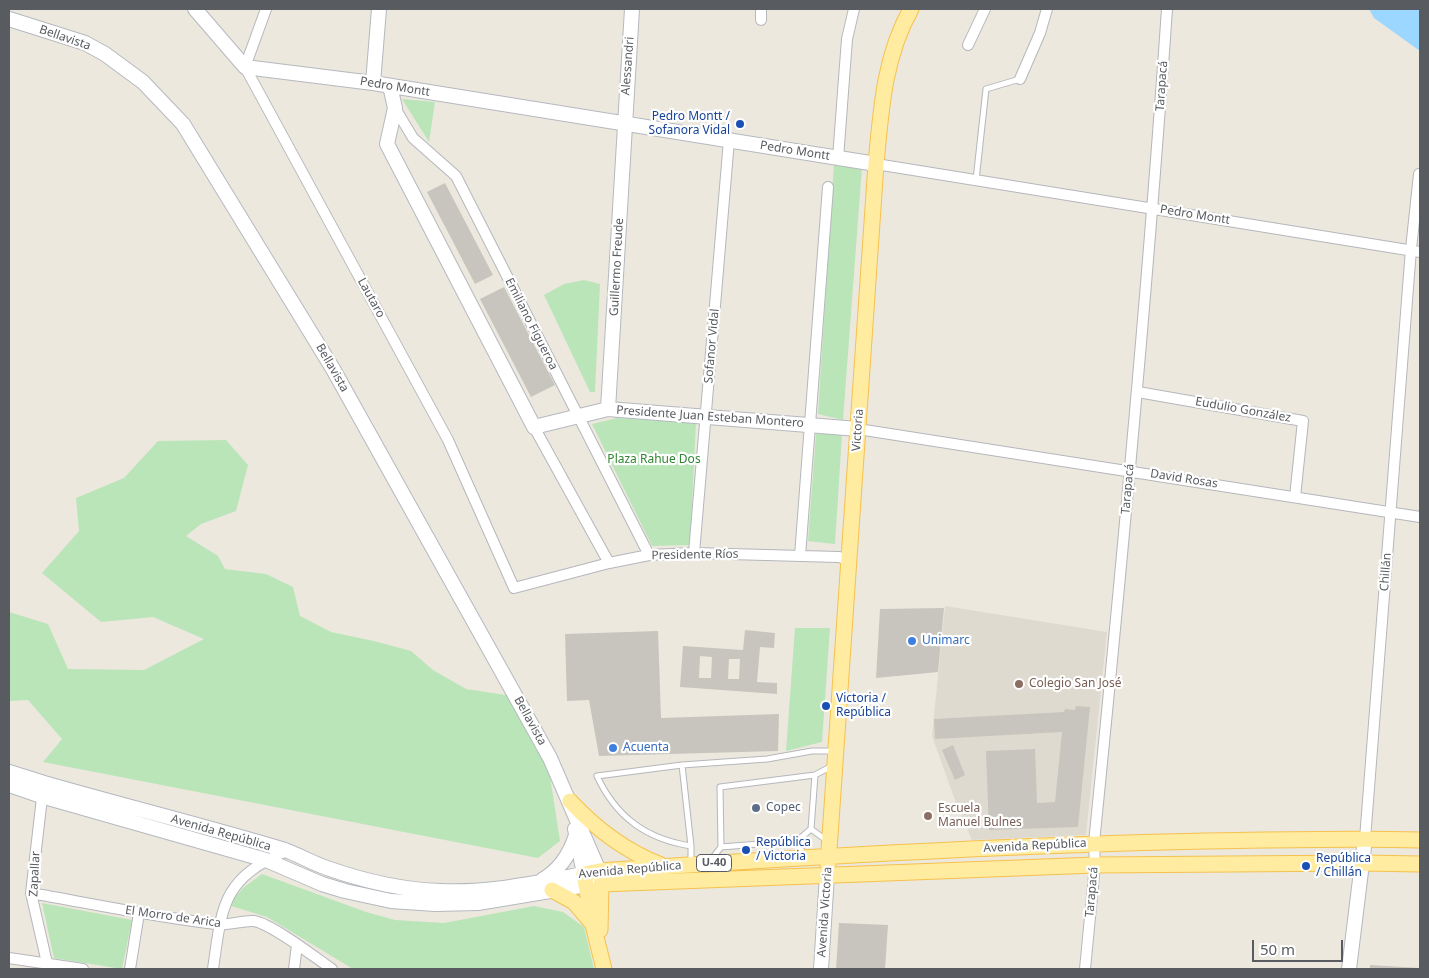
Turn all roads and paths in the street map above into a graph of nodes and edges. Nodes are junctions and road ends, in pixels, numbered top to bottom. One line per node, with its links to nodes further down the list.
1 (195, 9): 14 (street)
2 (266, 9): 14 (street)
3 (378, 9): 16 (street)
4 (632, 9): 19 (street, Alessandri)
5 (762, 9): 12 (street)
6 (854, 9): 21 (street)
7 (911, 9): 22 (main road, Victoria)
8 (986, 9): 13 (street)
9 (1047, 9): 15 (street)
10 (1168, 9): 26 (street, Tarapacá)
11 (9, 19): 51 (street, Bellavista)
12 (761, 20)
13 (968, 45)
14 (245, 67): 16 (street, Pedro Montt); 44 (street, Lautaro)
15 (1020, 79): 24 (lane)
16 (373, 83): 17 (street, Pedro Montt)
17 (390, 86): 18 (street, Emiliano Figueroa); 19 (street, Pedro Montt)
18 (395, 108): 30 (street, Emiliano Figueroa); 33 (street, Emiliano Figueroa)
19 (624, 124): 20 (street, Pedro Montt); 29 (street, Guillermo Freude)
20 (729, 140): 21 (street, Pedro Montt); 31 (street, Sofanor Vidal)
21 (838, 158): 22 (street, Pedro Montt)
22 (876, 164): 24 (street, Pedro Montt); 34 (main road, Victoria)
23 (1419, 174): 27 (street, Chillán)
24 (976, 180): 26 (street, Pedro Montt)
25 (828, 187): 32 (street)
26 (1154, 208): 27 (street, Pedro Montt); 28 (street, Tarapacá)
27 (1416, 251): 37 (street, Chillán)
28 (1138, 392): 35 (street, Tarapacá); 36 (street, Eudulio González)
29 (608, 410): 30 (street, Presidente Juan Esteban Montero); 31 (street, Presidente Juan Esteban Montero)
30 (578, 416): 33 (street, Presidente Juan Esteban Montero); 40 (street, Emiliano Figueroa)
31 (706, 417): 32 (street, Presidente Juan Esteban Montero); 39 (street, Sofanor Vidal)
32 (810, 425): 34 (street, Presidente Juan Esteban Montero); 41 (street)
33 (534, 427): 43 (street, Emiliano Figueroa)
34 (858, 429): 35 (street, David Rosas); 42 (main road, Victoria)
35 (1130, 471): 36 (street, David Rosas); 57 (street, Tarapacá)
36 (1294, 497): 37 (street, David Rosas)
37 (1391, 512): 38 (street, David Rosas); 54 (street, Chillán)
38 (1420, 517)
39 (694, 553): 40 (street, Presidente Ríos); 41 (street, Presidente Ríos)
40 (649, 555): 43 (street, Presidente Ríos)
41 (800, 556): 42 (street, Presidente Ríos)
42 (849, 559): 45 (main road, Victoria)
43 (609, 563): 44 (street, Presidente Ríos)
44 (514, 588)
45 (835, 758): 46 (lane); 48 (lane); 60 (main road, Victoria)
46 (682, 765): 58 (lane); 58 (lane)
47 (9, 772): 50 (street, Avenida República)
48 (815, 776): 52 (lane); 59 (lane)
49 (9, 785): 50 (street, Avenida República)
50 (42, 790): 61 (street, Avenida República); 63 (street, Avenida República); 75 (street, Zapallar)
51 (570, 801): 53 (street, Bellavista); 69 (main road); 71 (street, Bellavista)
52 (811, 829): 56 (lane); 60 (lane)
53 (576, 834): 72 (street, Bellavista); 73 (street)
54 (1366, 839): 55 (main road, Avenida República); 57 (main road, Avenida República); 64 (street, Chillán)
55 (1420, 840)
56 (797, 841): 59 (lane); 62 (lane)
57 (1094, 843): 60 (main road, Avenida República); 68 (street, Tarapacá)
58 (692, 846): 67 (lane)
59 (721, 847): 65 (lane)
60 (829, 849): 62 (main road, Avenida República / U-40); 70 (main road, Avenida Victoria)
61 (287, 851): 63 (street); 73 (street, Avenida República)
62 (806, 857): 65 (main road, Avenida República / U-40)
63 (266, 860): 74 (street, Avenida República); 77 (street)
64 (1363, 862): 66 (main road, Avenida República); 68 (main road, Avenida República); 91 (street, Chillán)
65 (707, 864): 67 (main road, Avenida República / U-40)
66 (1420, 864)
67 (690, 865): 69 (main road, Avenida República / U-40)
68 (1095, 865): 70 (main road, Avenida República); 90 (street, Tarapacá)
69 (665, 867): 71 (main road, Avenida República / U-40)
70 (827, 875): 71 (main road, Avenida República / U-40); 89 (street, Avenida Victoria)
71 (600, 877): 72 (main road, Avenida República); 80 (main road, Bellavista)
72 (585, 879): 73 (street, Avenida República); 74 (street, Avenida República); 78 (main road, Bellavista)
73 (535, 884)
74 (552, 890): 78 (main road)
75 (31, 893): 76 (street, El Morro de Arica); 82 (street, Zapallar)
76 (139, 913): 77 (street, El Morro de Arica); 84 (street)
77 (219, 924): 79 (street, El Morro de Arica); 85 (street)
78 (593, 925): 80 (main road, Bellavista)
79 (297, 945): 86 (street); 87 (street, El Morro de Arica)
80 (600, 951): 88 (main road, Bellavista)
81 (9, 958): 82 (street)
82 (47, 963): 83 (street)
83 (83, 969)
84 (130, 969)
85 (213, 969)
86 (294, 969)
87 (332, 969)
88 (604, 969)
89 (821, 969)
90 (1085, 969)
91 (1349, 969)

